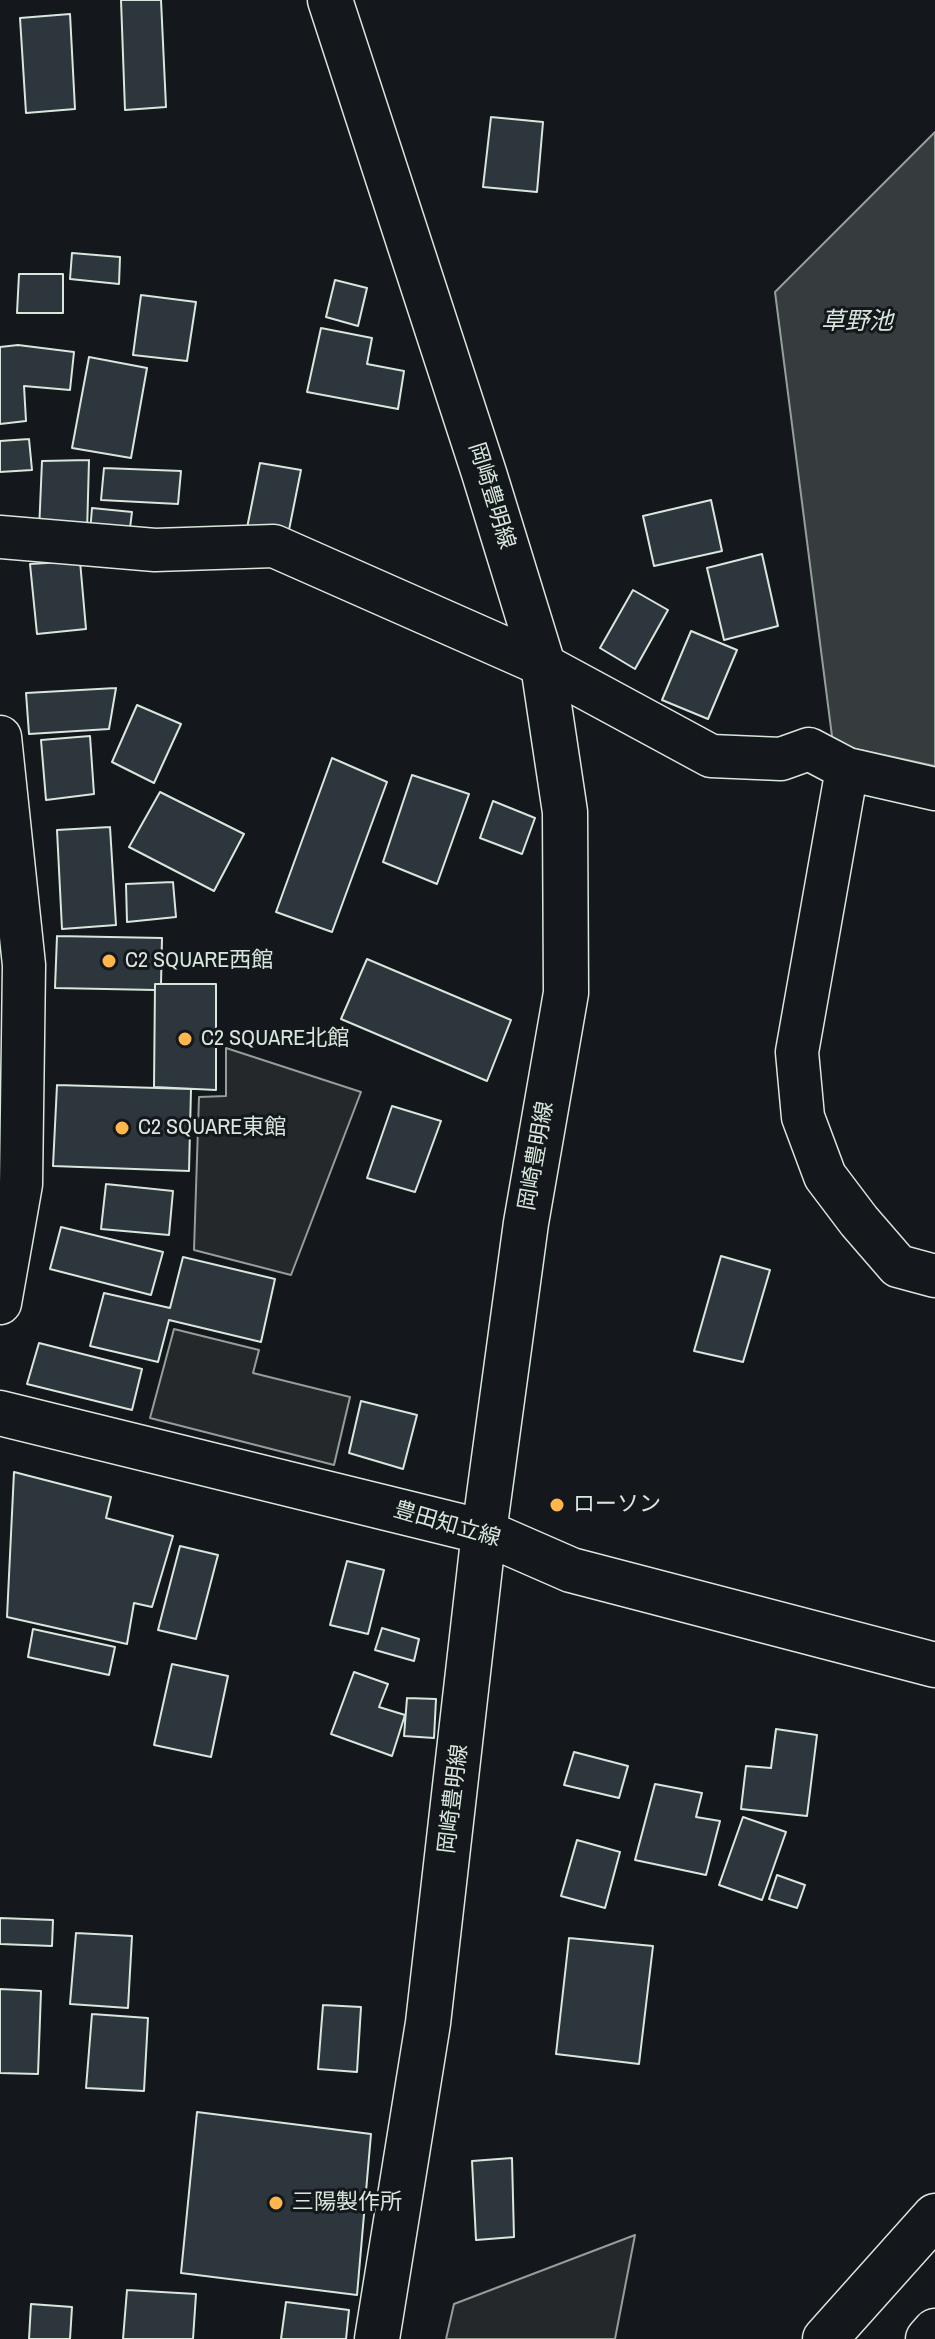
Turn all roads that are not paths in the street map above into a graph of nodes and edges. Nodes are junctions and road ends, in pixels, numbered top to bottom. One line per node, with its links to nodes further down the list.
1 (330, 0): 3 (main road, 岡崎豊明線)
2 (0, 537): 3 (street)
3 (543, 665): 5 (street); 11 (main road, 岡崎豊明線)
4 (0, 737): 7 (street)
5 (847, 769): 6 (street); 8 (street)
6 (935, 789)
7 (11, 1182): 9 (street)
8 (935, 1276)
9 (0, 1303)
10 (0, 1413): 11 (main road, 豊田知立線)
11 (484, 1532): 12 (main road, 豊田知立線); 15 (main road, 岡崎豊明線)
12 (935, 1665)
13 (935, 2216): 16 (main road)
14 (935, 2331): 17 (main road)
15 (377, 2339)
16 (825, 2339)
17 (928, 2339)

